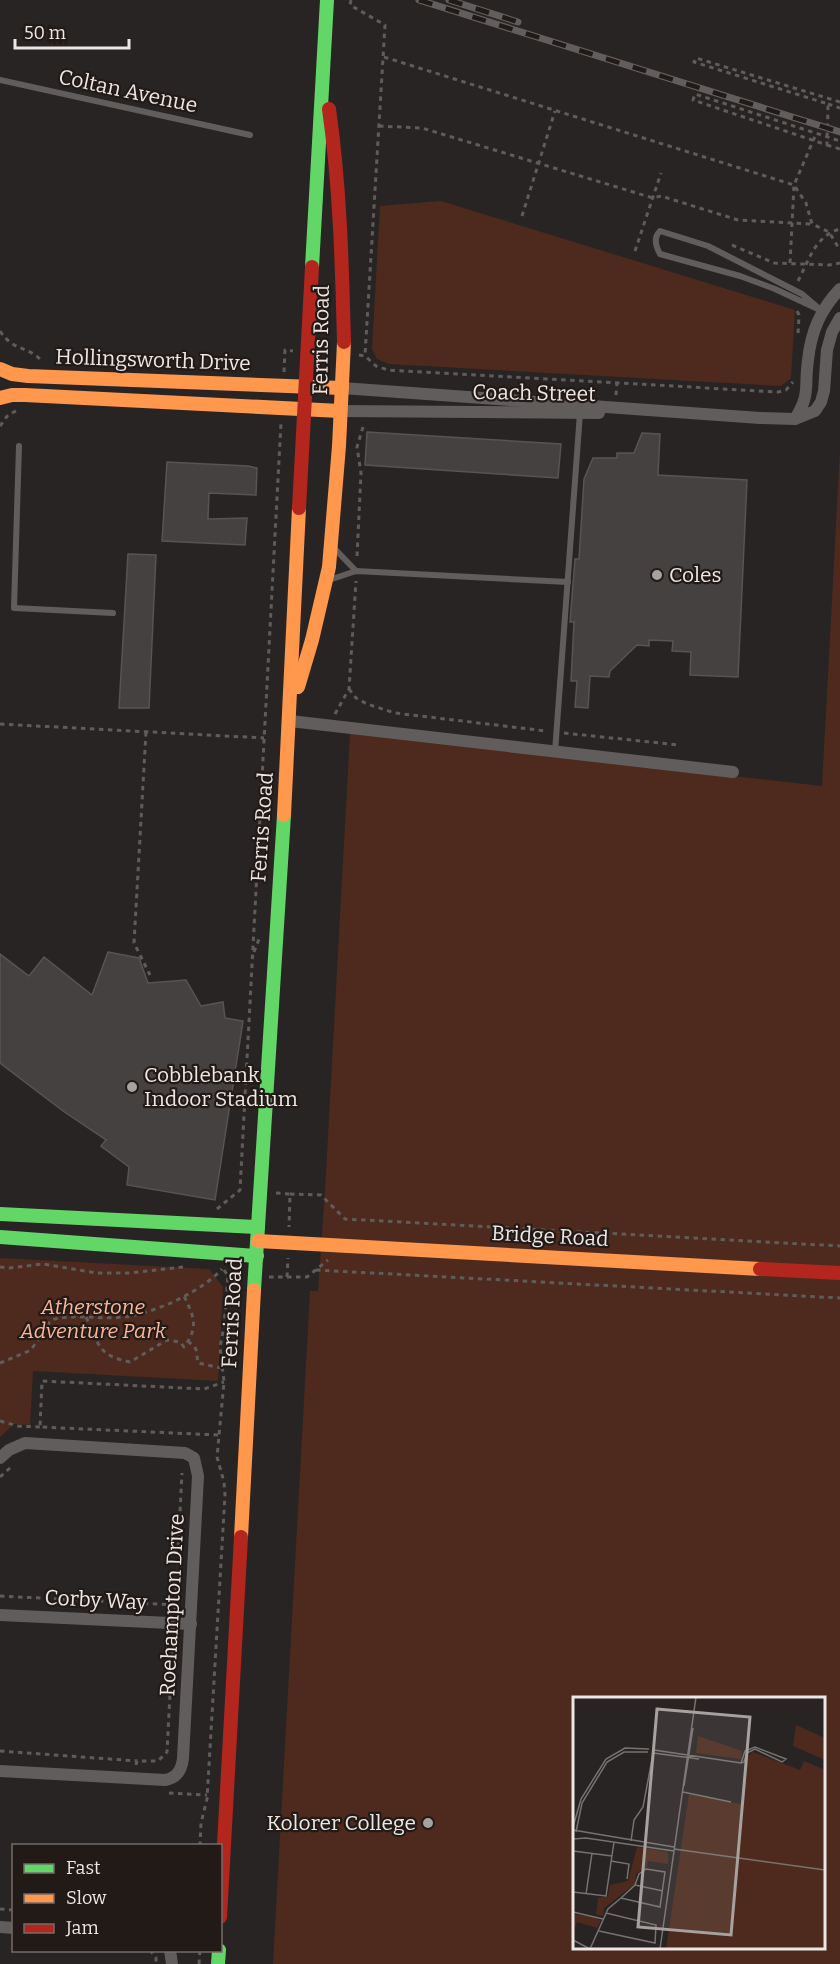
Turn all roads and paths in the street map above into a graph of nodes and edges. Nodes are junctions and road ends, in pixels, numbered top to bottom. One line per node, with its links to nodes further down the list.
1 (327, 0): 4 (street, Ferris Road)
2 (351, 0): 3 (path)
3 (384, 57): 9 (path); 10 (path)
4 (324, 72): 35 (street, Ferris Road); 37 (street, Ferris Road)
5 (0, 80): 12 (lane, Coltan Avenue)
6 (840, 102): 7 (path)
7 (828, 104): 8 (path); 14 (path)
8 (840, 108)
9 (555, 111): 16 (path); 18 (path)
10 (379, 126): 16 (path); 38 (path)
11 (816, 134): 13 (path); 14 (path); 18 (path)
12 (250, 135)
13 (840, 141)
14 (827, 145): 15 (path)
15 (840, 148)
16 (538, 164): 19 (path); 20 (path)
17 (662, 173): 19 (path)
18 (794, 185): 21 (path); 22 (path)
19 (653, 198): 21 (path); 25 (path)
20 (522, 216)
21 (791, 224): 22 (path); 26 (path)
22 (812, 224): 24 (path)
23 (730, 244): 26 (path)
24 (840, 250)
25 (635, 251)
26 (790, 263): 27 (path)
27 (840, 263)
28 (840, 289): 30 (street)
29 (794, 306): 33 (path)
30 (822, 311): 30 (lane); 31 (street); 48 (street)
31 (839, 320): 48 (street)
32 (0, 331): 36 (path)
33 (798, 335)
34 (285, 350): 35 (path)
35 (308, 352): 41 (street, Ferris Road)
36 (34, 353)
37 (343, 354): 38 (path); 42 (street, Ferris Road)
38 (365, 356): 40 (path)
39 (0, 370): 41 (street, Hollingsworth Drive); 43 (street)
40 (795, 378)
41 (306, 386): 42 (street, Hollingsworth Drive); 45 (street, Ferris Road)
42 (342, 388): 46 (street, Coach Street); 47 (street, Ferris Road)
43 (0, 397): 45 (street, Hollingsworth Drive)
44 (20, 409): 49 (path)
45 (304, 409): 47 (street, Hollingsworth Drive); 59 (street, Ferris Road)
46 (580, 409): 47 (street, Coach Street); 48 (street, Coach Street); 56 (lane)
47 (340, 411): 53 (street, Ferris Road)
48 (795, 419)
49 (0, 426)
50 (363, 427): 54 (path)
51 (280, 433): 64 (path)
52 (19, 446): 57 (lane)
53 (331, 546): 54 (lane); 55 (street, Ferris Road)
54 (356, 571): 55 (lane); 56 (lane); 58 (path)
55 (326, 581): 59 (street, Ferris Road)
56 (568, 582): 63 (lane)
57 (113, 613)
58 (349, 689): 61 (path); 63 (path)
59 (290, 716): 61 (street); 70 (street, Ferris Road)
60 (0, 724): 62 (path)
61 (329, 725): 66 (street)
62 (146, 732): 64 (path); 68 (path)
63 (557, 732): 65 (path); 66 (lane)
64 (264, 738): 69 (path)
65 (679, 745)
66 (555, 752): 67 (street)
67 (733, 772)
68 (150, 975)
69 (240, 1190): 70 (path); 72 (path)
70 (261, 1192): 71 (path); 74 (street, Ferris Road)
71 (290, 1194): 76 (path); 77 (path)
72 (216, 1210)
73 (0, 1214): 74 (street, Bridge Road)
74 (258, 1234): 76 (street, Bridge Road); 78 (street, Ferris Road)
75 (0, 1237): 78 (street)
76 (289, 1242): 83 (street, Bridge Road); 85 (path)
77 (840, 1246)
78 (257, 1256): 110 (street, Ferris Road)
79 (0, 1267): 80 (path)
80 (184, 1267)
81 (214, 1268): 86 (path)
82 (316, 1270): 87 (path)
83 (840, 1273)
84 (228, 1276): 91 (path)
85 (287, 1277)
86 (184, 1296): 88 (path); 89 (path)
87 (840, 1298)
88 (86, 1317): 89 (path); 90 (path)
89 (188, 1341): 91 (path)
90 (0, 1363)
91 (222, 1368): 92 (path)
92 (224, 1382): 93 (path); 93 (path)
93 (218, 1435): 108 (path)
94 (0, 1458): 102 (street, Roehampton Drive)
95 (17, 1462): 97 (path)
96 (183, 1466): 99 (path)
97 (0, 1478)
98 (0, 1596): 99 (path)
99 (175, 1605): 101 (path)
100 (0, 1615): 101 (street, Corby Way)
101 (174, 1624): 102 (street, Corby Way); 104 (path)
102 (191, 1624): 106 (street, Roehampton Drive)
103 (0, 1751): 104 (path)
104 (137, 1761): 106 (path)
105 (0, 1771): 106 (street, Roehampton Drive)
106 (136, 1779)
107 (166, 1793): 108 (path)
108 (207, 1796): 109 (path)
109 (200, 1844)
110 (222, 1881)

